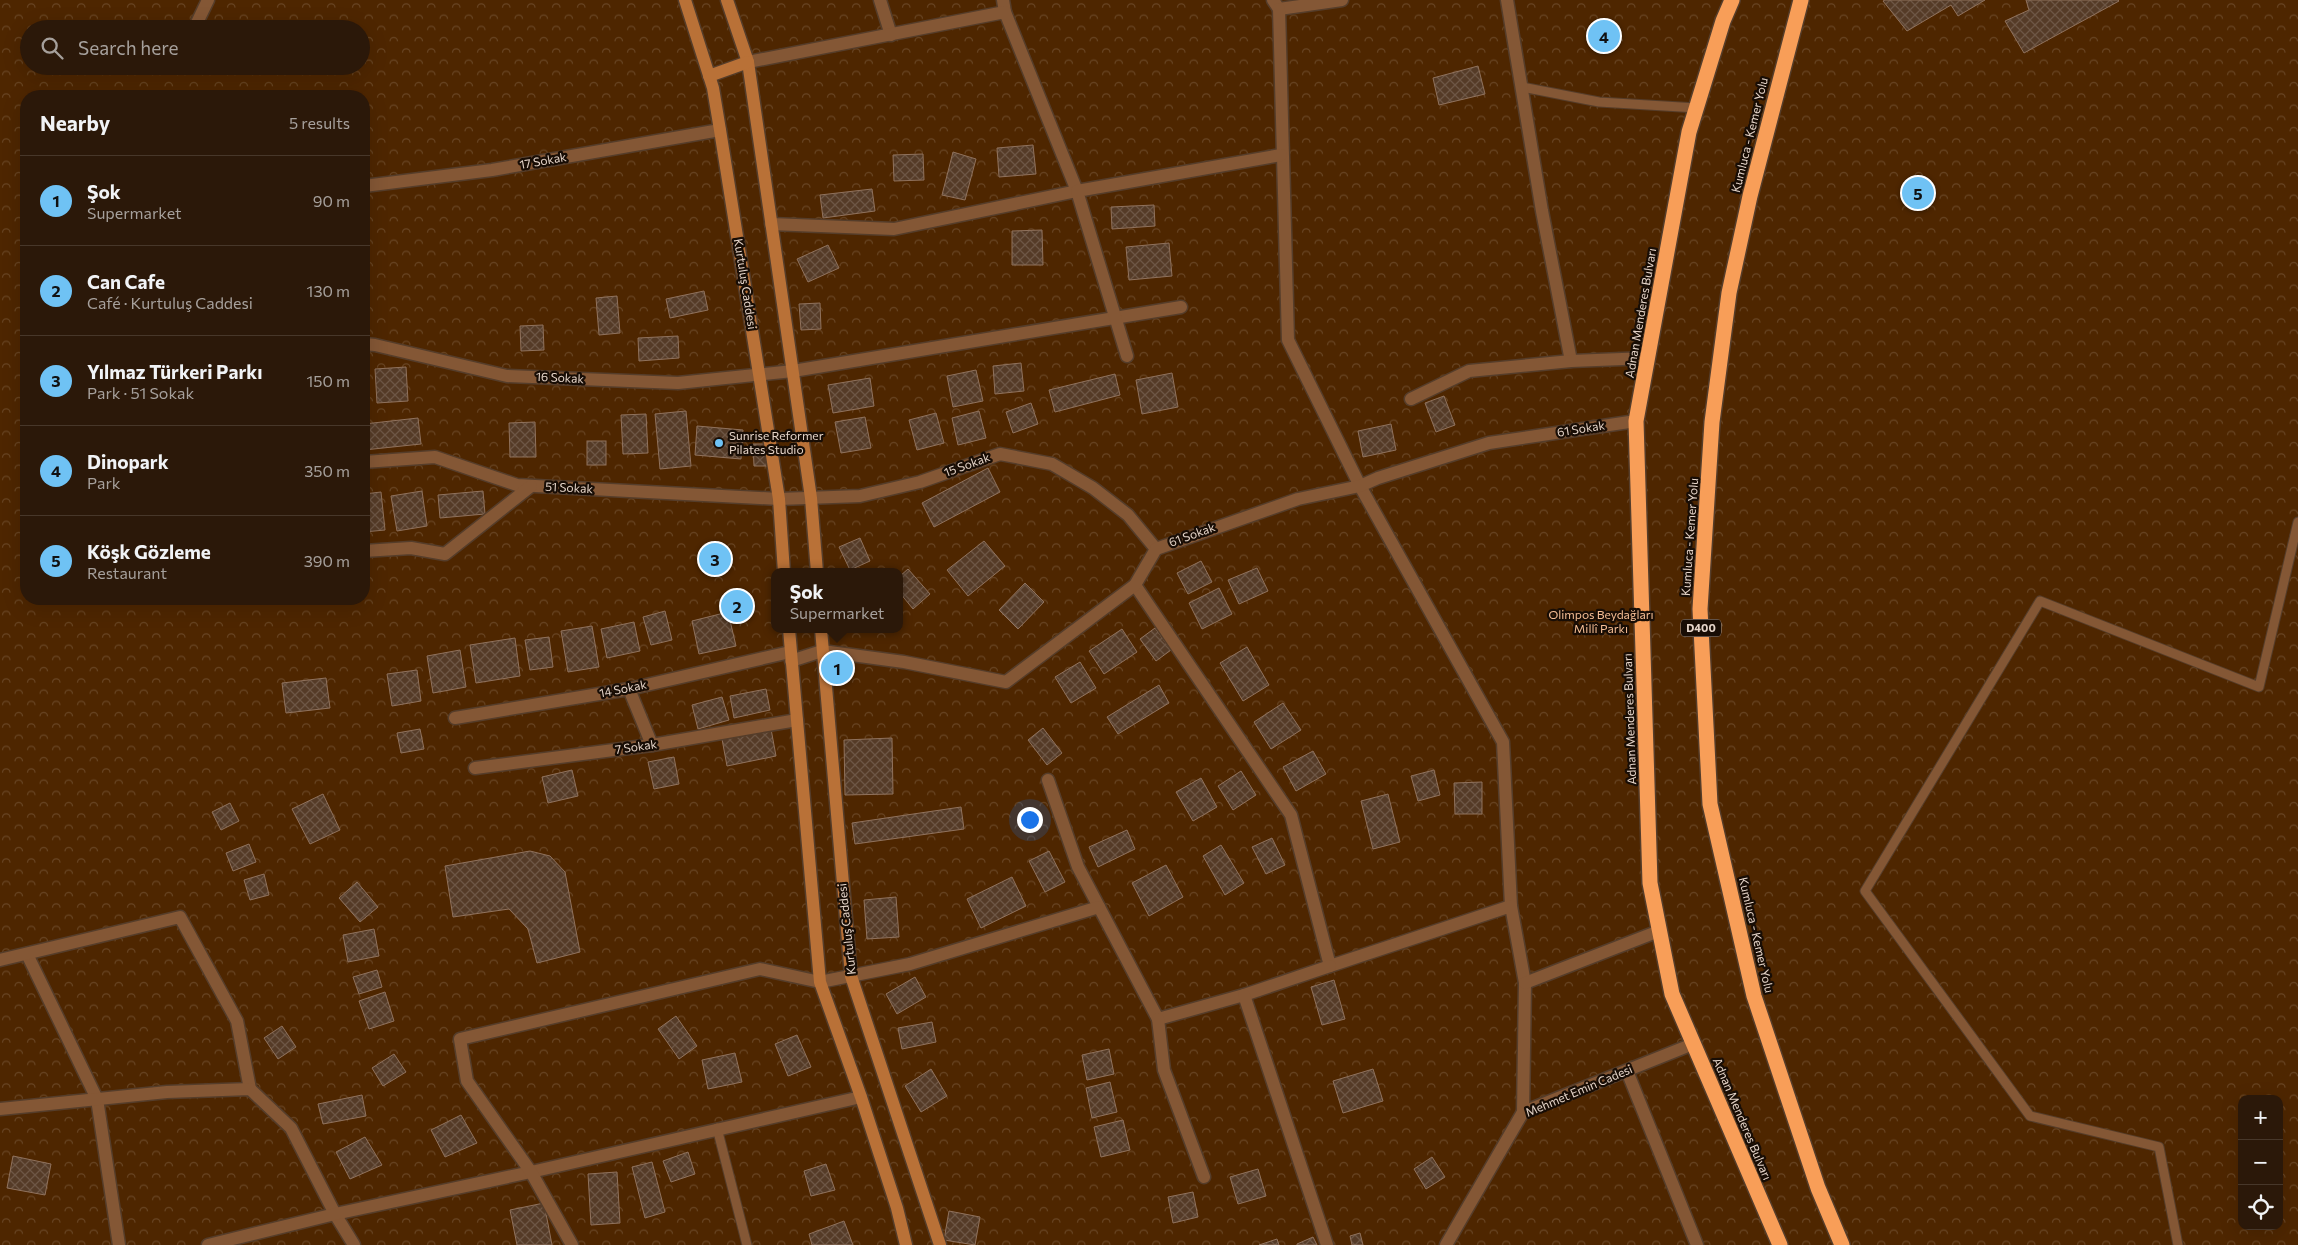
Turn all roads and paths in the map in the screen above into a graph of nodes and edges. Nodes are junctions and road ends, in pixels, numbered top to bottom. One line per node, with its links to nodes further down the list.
1 (208, 0): 11 (street)
2 (685, 0): 14 (street, Kurtuluş Caddesi)
3 (726, 0): 13 (street)
4 (880, 0): 12 (street)
5 (1342, 0): 9 (street)
6 (1507, 0): 15 (street)
7 (1732, 0): 16 (highway, Adnan Menderes Bulvarı)
8 (1801, 0): 86 (highway, Kumluca - Kemer Yolu / D400)
9 (1276, 4): 18 (street)
10 (1004, 6): 12 (street); 20 (street)
11 (198, 20)
12 (890, 35): 13 (street)
13 (748, 62): 14 (street); 21 (street)
14 (709, 76): 17 (street, Kurtuluş Caddesi)
15 (1522, 88): 16 (lane); 27 (street)
16 (1697, 108): 26 (highway, Adnan Menderes Bulvarı)
17 (720, 130): 19 (street, 17 Sokak); 29 (street, Kurtuluş Caddesi)
18 (1281, 155): 20 (street); 34 (street)
19 (370, 185)
20 (1076, 191): 21 (street); 23 (street)
21 (771, 224): 28 (street)
22 (1181, 308): 23 (street, 16 Sokak)
23 (1116, 318): 25 (street); 28 (street, 16 Sokak)
24 (370, 345): 29 (street, 16 Sokak)
25 (1127, 356)
26 (1648, 358): 27 (street); 31 (highway, Adnan Menderes Bulvarı)
27 (1571, 361): 30 (street)
28 (793, 371): 29 (street, 16 Sokak); 35 (street)
29 (760, 374): 36 (street, Kurtuluş Caddesi)
30 (1411, 399)
31 (1636, 421): 34 (street, 61 Sokak); 55 (highway, Adnan Menderes Bulvarı)
32 (370, 462): 33 (street, 51 Sokak)
33 (531, 486): 36 (street, 51 Sokak); 39 (street)
34 (1360, 486): 38 (street, 61 Sokak); 53 (street)
35 (811, 498): 36 (street, 15 Sokak); 38 (street, 15 Sokak); 41 (street)
36 (779, 499): 40 (street, Kurtuluş Caddesi)
37 (2298, 522): 87 (lane)
38 (1156, 548): 42 (street, 61 Sokak)
39 (370, 551)
40 (784, 568)
41 (817, 568)
42 (1136, 585): 45 (street, 61 Sokak); 58 (street)
43 (789, 633): 46 (street)
44 (821, 633): 45 (street, Kurtuluş Caddesi)
45 (822, 651): 46 (street, 61 Sokak); 59 (street, Kurtuluş Caddesi)
46 (791, 657): 47 (street, 14 Sokak); 49 (street)
47 (628, 689): 48 (street, 14 Sokak); 50 (street)
48 (455, 718)
49 (797, 720): 50 (street, 7 Sokak); 60 (street)
50 (652, 745): 51 (street, 7 Sokak)
51 (475, 768)
52 (1048, 780): 54 (street)
53 (1511, 906): 58 (street); 61 (street)
54 (1099, 907): 59 (street); 63 (street)
55 (1659, 931): 61 (street); 64 (highway, Adnan Menderes Bulvarı)
56 (27, 954): 57 (street); 66 (street); 68 (street)
57 (0, 960)
58 (1330, 966): 62 (street)
59 (851, 976): 60 (street); 81 (street, Kurtuluş Caddesi)
60 (820, 982): 67 (street); 72 (street)
61 (1525, 983): 70 (street)
62 (1244, 995): 63 (street); 82 (street)
63 (1158, 1019): 73 (street)
64 (1693, 1044): 65 (street, Mehmet Emin Cadesi); 85 (highway, Adnan Menderes Bulvarı)
65 (1627, 1071): 70 (street, Mehmet Emin Cadesi); 84 (street)
66 (250, 1089): 68 (street); 74 (street)
67 (861, 1097): 71 (street); 80 (street)
68 (97, 1099): 69 (street); 75 (street)
69 (0, 1109)
70 (1524, 1112): 83 (street, Mehmet Emin Cadesi)
71 (717, 1128): 72 (street); 79 (lane)
72 (531, 1172): 74 (street); 78 (street)
73 (1204, 1177)
74 (335, 1214): 76 (street); 77 (street)
75 (120, 1245)
76 (208, 1245)
77 (354, 1245)
78 (572, 1245)
79 (747, 1245)
80 (906, 1245)
81 (940, 1245)
82 (1327, 1245)
83 (1446, 1245)
84 (1697, 1245)
85 (1780, 1245)
86 (1842, 1245)
87 (2178, 1245)

